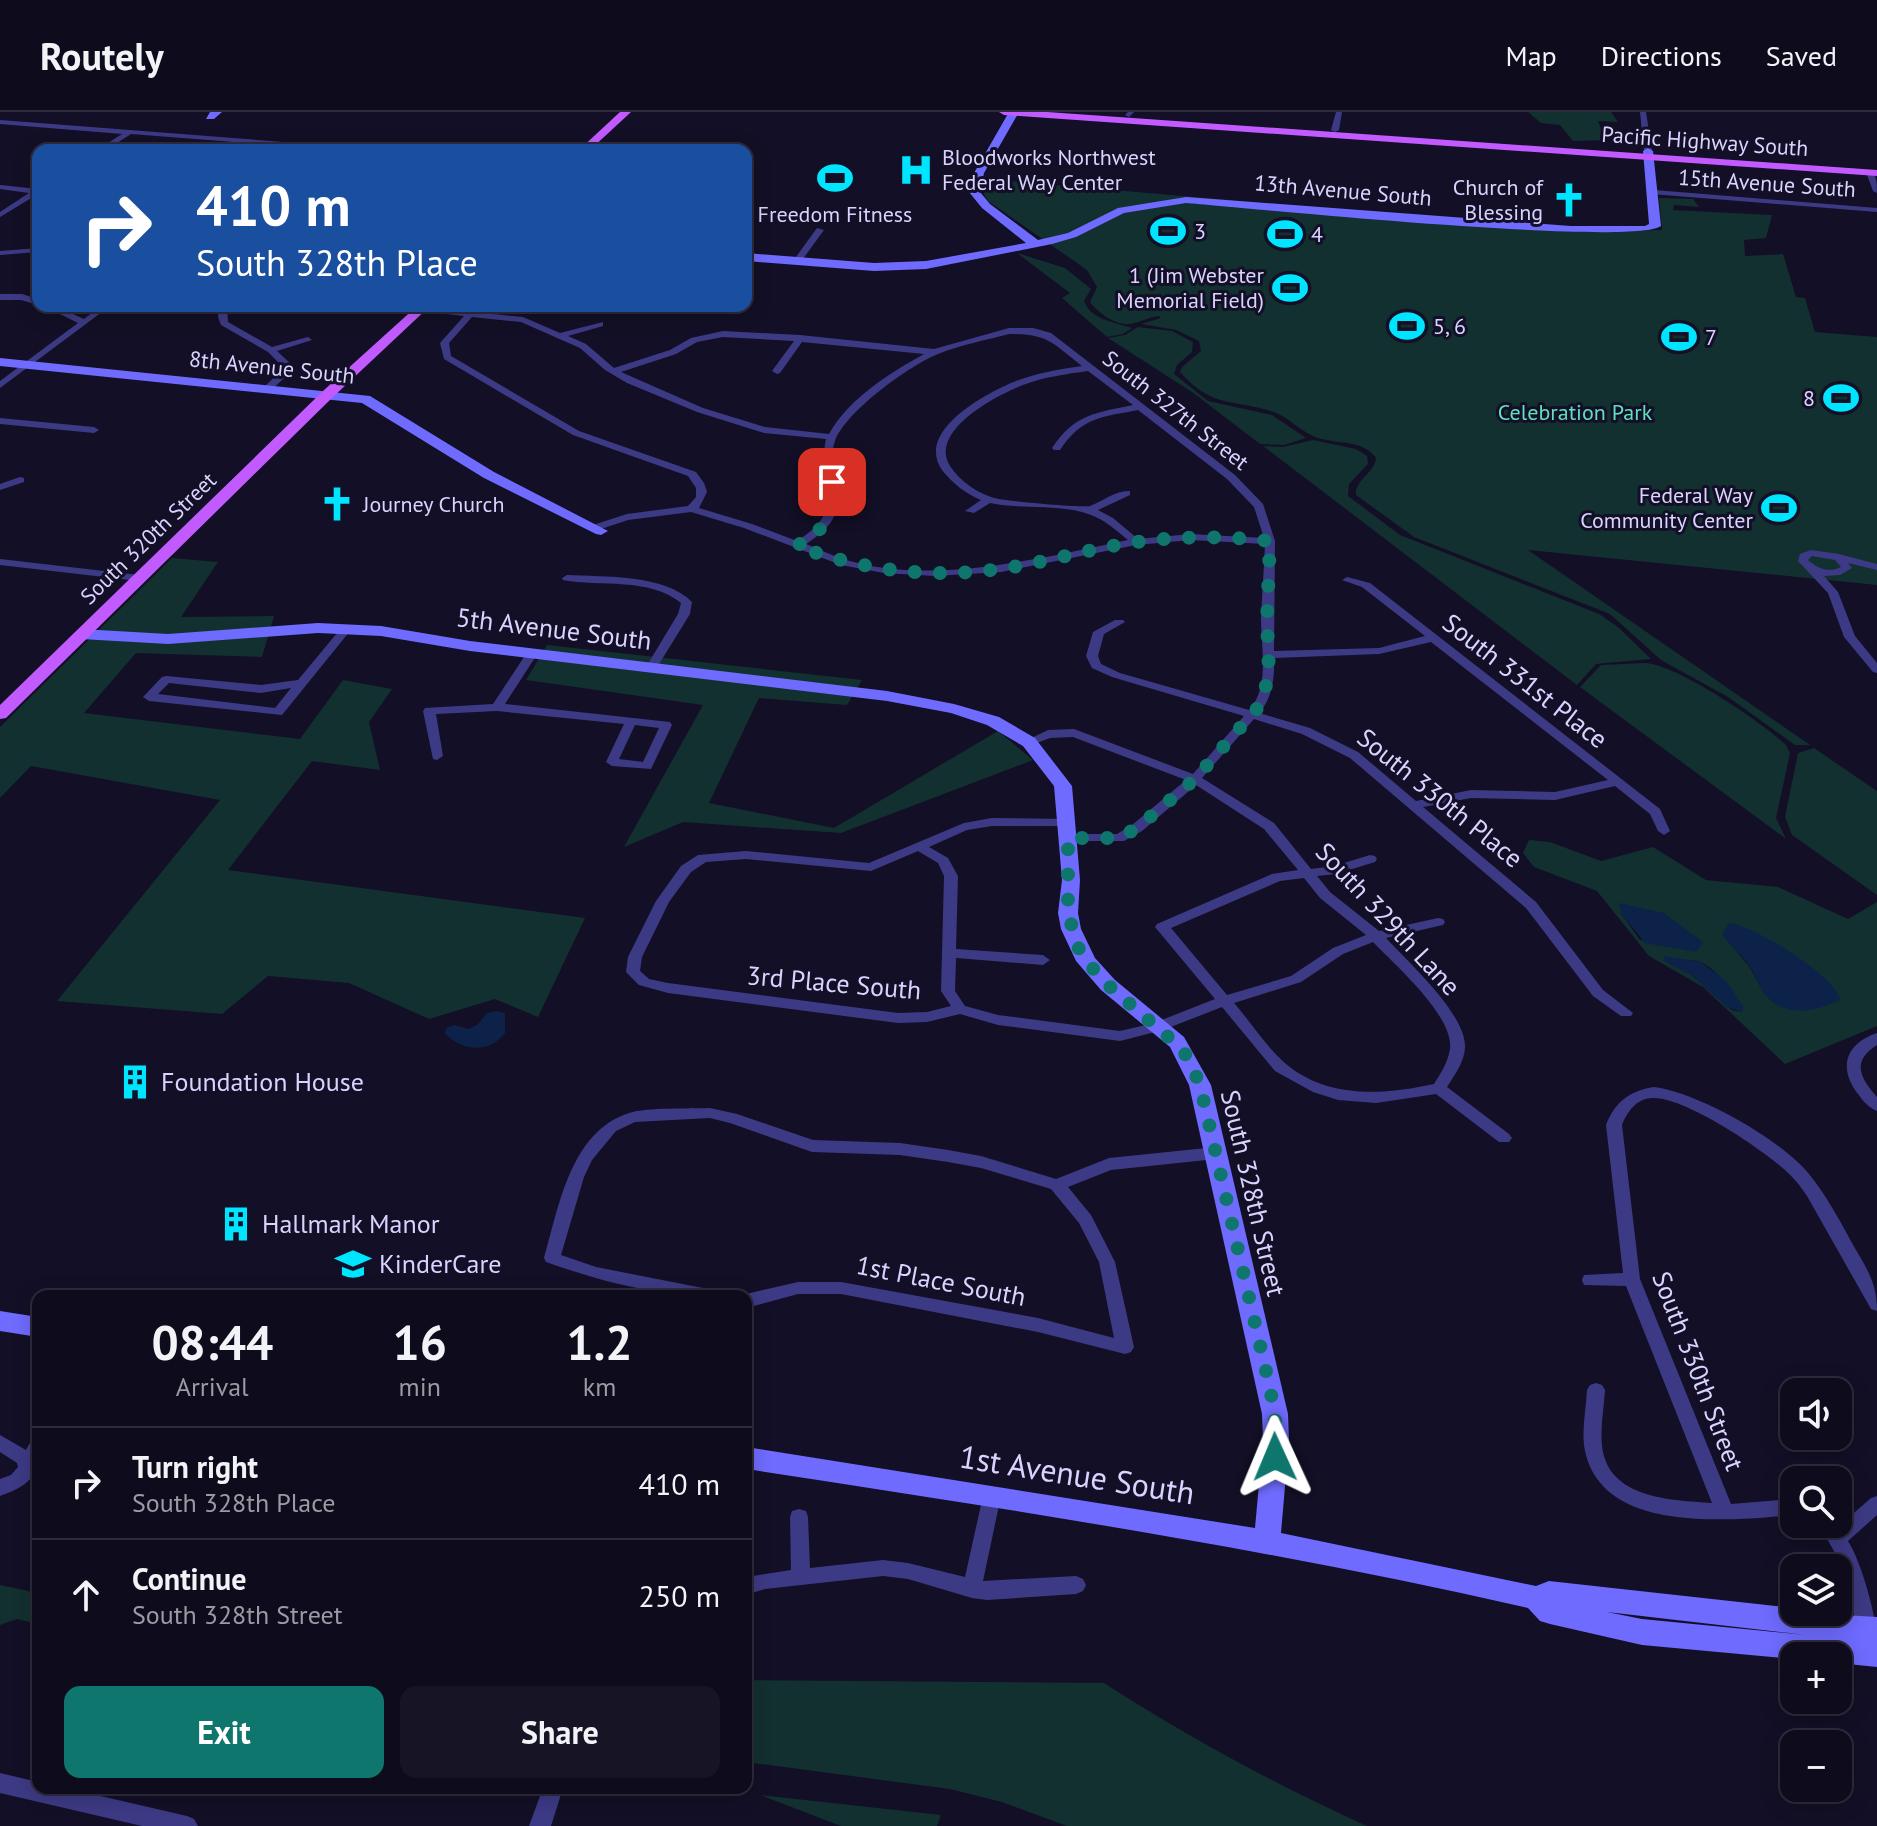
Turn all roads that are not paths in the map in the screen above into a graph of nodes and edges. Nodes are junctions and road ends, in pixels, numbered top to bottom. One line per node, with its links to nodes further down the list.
1 (612, 112): 18 (main road)
2 (626, 112): 19 (main road)
3 (1004, 112): 4 (main road, Pacific Highway South)
4 (1014, 112): 20 (main road, Pacific Highway South); 30 (street)
5 (1079, 112): 8 (main road, Pacific Highway South)
6 (1339, 112): 10 (street)
7 (1643, 112): 20 (street)
8 (1130, 114): 10 (main road, Pacific Highway South)
9 (0, 122): 11 (street)
10 (1335, 130): 20 (main road, Pacific Highway South)
11 (130, 131): 13 (street); 14 (street)
12 (330, 135): 17 (street)
13 (224, 139): 15 (street); 16 (street)
14 (110, 144)
15 (217, 144)
16 (273, 144)
17 (318, 144)
18 (583, 144)
19 (591, 144)
20 (1648, 154): 21 (main road, Pacific Highway South); 25 (street)
21 (1875, 170): 24 (street)
22 (0, 187): 23 (street)
23 (32, 191)
24 (1877, 191)
25 (1654, 192): 27 (street, 15th Avenue South); 30 (street, 13th Avenue South)
26 (32, 195): 28 (street)
27 (1877, 210)
28 (0, 215)
29 (820, 230): 34 (street)
30 (1035, 244): 34 (street, 13th Avenue South)
31 (32, 250): 32 (street)
32 (0, 253)
33 (752, 257): 34 (street, 13th Avenue South)
34 (797, 261)
35 (0, 297): 36 (street)
36 (32, 300)
37 (62, 312): 45 (street)
38 (98, 312): 45 (street)
39 (223, 312): 50 (street)
40 (410, 312): 44 (main road, South 320th Street)
41 (413, 312): 51 (main road, South 320th Street)
42 (464, 312): 43 (street)
43 (471, 313): 47 (street); 70 (street)
44 (399, 320): 51 (main road); 60 (main road, South 320th Street)
45 (84, 322): 54 (street)
46 (600, 324): 47 (street)
47 (563, 335): 56 (street)
48 (800, 338): 52 (street); 56 (street); 57 (street)
49 (308, 340): 50 (street)
50 (271, 350): 59 (street)
51 (376, 351): 60 (main road, South 320th Street)
52 (934, 352): 55 (street, South 327th Street); 64 (street)
53 (0, 362): 54 (street, 8th Avenue South)
54 (27, 365): 58 (street); 59 (street, 8th Avenue South)
55 (1088, 368): 61 (street, South 327th Street); 69 (street)
56 (614, 371): 64 (street)
57 (777, 371)
58 (0, 385)
59 (268, 388): 60 (street, 8th Avenue South)
60 (328, 394): 73 (street, 8th Avenue South); 82 (main road, South 320th Street)
61 (1138, 407): 65 (street); 74 (street, South 327th Street)
62 (0, 421): 63 (street)
63 (94, 430)
64 (831, 437): 76 (street)
65 (1057, 448)
66 (20, 480): 67 (street)
67 (0, 487)
68 (1126, 493): 71 (street)
69 (988, 500): 71 (street); 72 (street)
70 (691, 509): 73 (street); 76 (street)
71 (1089, 510): 75 (street)
72 (970, 511)
73 (597, 530)
74 (1270, 541): 75 (street); 91 (street)
75 (1136, 542): 76 (street)
76 (796, 546)
77 (1838, 557): 79 (street); 80 (street); 81 (street)
78 (0, 562): 82 (street)
79 (1877, 568): 81 (street)
80 (1811, 569): 81 (street); 85 (street)
81 (1844, 571): 85 (street)
82 (139, 578): 88 (main road, South 320th Street)
83 (567, 578): 92 (street)
84 (1347, 580): 89 (street, South 331st Place)
85 (1833, 592): 93 (street)
86 (1119, 622): 97 (street, South 330th Place)
87 (346, 629): 88 (street, 5th Avenue South); 90 (street, 5th Avenue South); 94 (street)
88 (81, 634): 96 (main road, South 320th Street)
89 (1432, 638): 91 (street); 102 (street, South 331st Place)
90 (532, 653): 92 (street, 5th Avenue South); 95 (street)
91 (1270, 655): 97 (street)
92 (652, 667): 99 (street, 5th Avenue South)
93 (1877, 670)
94 (302, 683): 94 (street)
95 (497, 707): 98 (street); 100 (street)
96 (0, 714)
97 (1253, 715): 101 (street); 103 (street, South 330th Place)
98 (631, 722): 98 (street)
99 (1022, 737): 101 (street, South 329th Lane); 104 (street, South 328th Street)
100 (437, 756)
101 (1195, 779): 104 (street); 108 (street, South 329th Lane)
102 (1617, 782): 103 (street); 105 (street, South 331st Place)
103 (1414, 805): 115 (street, South 330th Place)
104 (1068, 831): 106 (street); 116 (street, South 328th Street)
105 (1664, 831)
106 (919, 846): 111 (street); 114 (street, 3rd Place South)
107 (1370, 859): 108 (street)
108 (1308, 874): 110 (street, South 329th Lane); 113 (street)
109 (1438, 922): 110 (street, 3rd Place South)
110 (1376, 936): 113 (street, 3rd Place South); 118 (street, South 329th Lane)
111 (950, 953): 112 (street); 114 (street)
112 (1043, 960)
113 (1226, 1000): 116 (street, 3rd Place South); 118 (street)
114 (960, 1009): 116 (street, 3rd Place South)
115 (1626, 1013)
116 (1158, 1027): 121 (street, South 328th Street)
117 (1877, 1038): 119 (street)
118 (1439, 1088): 120 (street)
119 (1877, 1106)
120 (1504, 1138)
121 (1216, 1153): 122 (street); 142 (street, South 328th Street)
122 (1057, 1185): 125 (street); 126 (street, 1st Place South)
123 (1632, 1279): 124 (street); 127 (street, South 330th Street); 138 (street, South 330th Street)
124 (1590, 1280)
125 (679, 1290)
126 (752, 1300)
127 (1877, 1304)
128 (0, 1321): 129 (street)
129 (32, 1326)
130 (1596, 1390): 138 (street)
131 (0, 1442): 133 (street)
132 (752, 1459): 135 (street, 1st Avenue South)
133 (32, 1468): 134 (street)
134 (0, 1488)
135 (992, 1496): 142 (street, 1st Avenue South); 146 (street)
136 (1877, 1504): 140 (street)
137 (1780, 1508): 138 (street, South 330th Street)
138 (1725, 1512)
139 (799, 1517): 143 (street)
140 (1852, 1519)
141 (1836, 1538): 147 (street)
142 (1267, 1542): 147 (street, 1st Avenue South)
143 (801, 1577): 144 (street); 146 (street)
144 (752, 1585)
145 (1076, 1585): 146 (street)
146 (972, 1589)
147 (1875, 1645)
148 (0, 1783): 149 (street)
149 (32, 1790)
150 (48, 1794): 152 (street)
151 (551, 1794): 153 (street)
152 (187, 1826)
153 (540, 1826)

